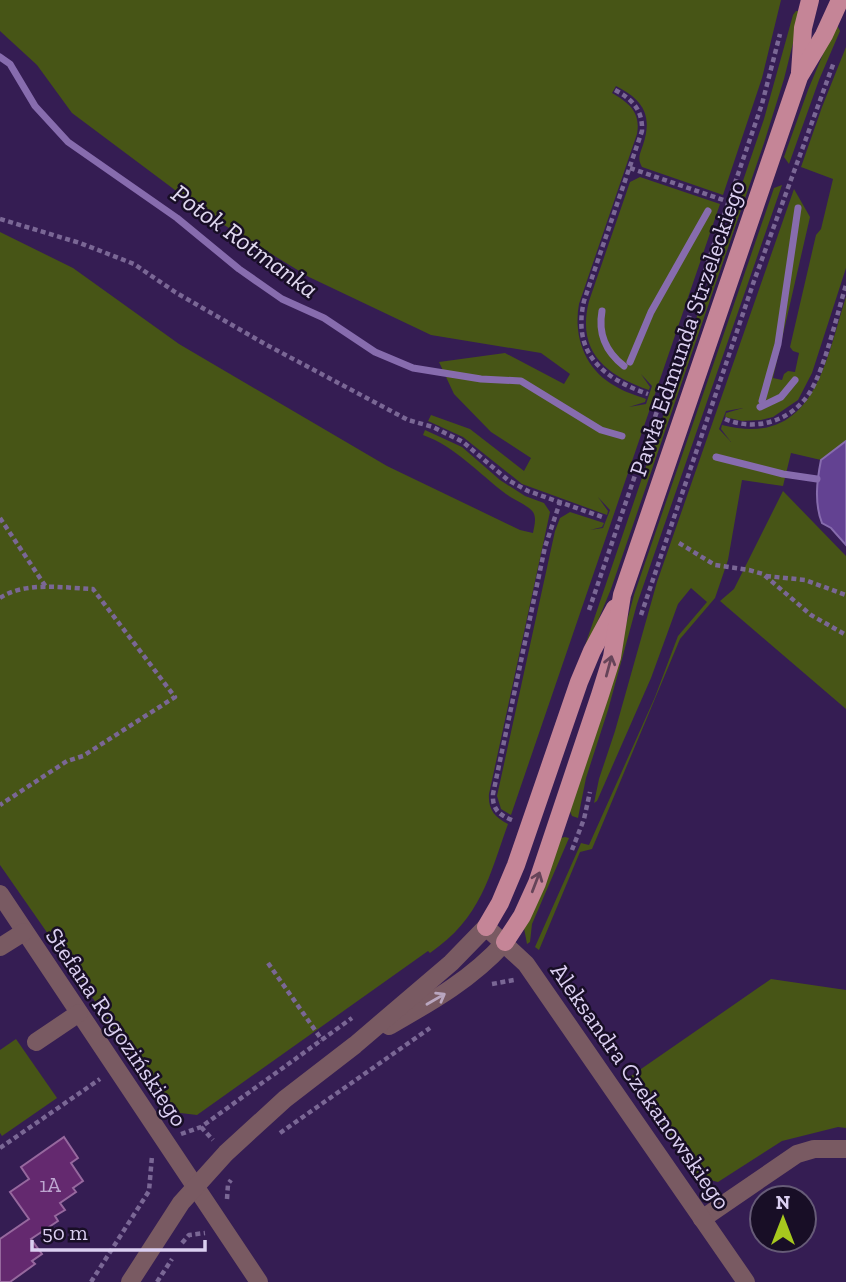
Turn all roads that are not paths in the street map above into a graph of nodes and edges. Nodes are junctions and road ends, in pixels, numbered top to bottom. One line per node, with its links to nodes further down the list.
1 (810, 0): 3 (main road, Pawła Edmunda Strzeleckiego)
2 (840, 0): 3 (main road, Pawła Edmunda Strzeleckiego)
3 (799, 77): 4 (main road, Pawła Edmunda Strzeleckiego)
4 (622, 595): 6 (main road, Pawła Edmunda Strzeleckiego); 8 (main road, Pawła Edmunda Strzeleckiego, one-way to 4)
5 (0, 894): 7 (street, Stefana Rogozińskiego)
6 (486, 927): 8 (street, Aleksandra Czekanowskiego); 12 (street, Pawła Edmunda Strzeleckiego)
7 (24, 932): 9 (street); 10 (street, Stefana Rogozińskiego)
8 (505, 942): 12 (street, Pawła Edmunda Strzeleckiego, one-way to 8); 15 (street, Aleksandra Czekanowskiego)
9 (0, 947)
10 (79, 1013): 11 (street); 14 (street, Stefana Rogozińskiego)
11 (36, 1042)
12 (355, 1045): 14 (street, Pawła Edmunda Strzeleckiego)
13 (846, 1149): 15 (street)
14 (195, 1187): 16 (street, Pawła Edmunda Strzeleckiego); 17 (street, Stefana Rogozińskiego)
15 (702, 1219): 18 (street, Aleksandra Czekanowskiego)
16 (130, 1282)
17 (259, 1282)
18 (746, 1282)

